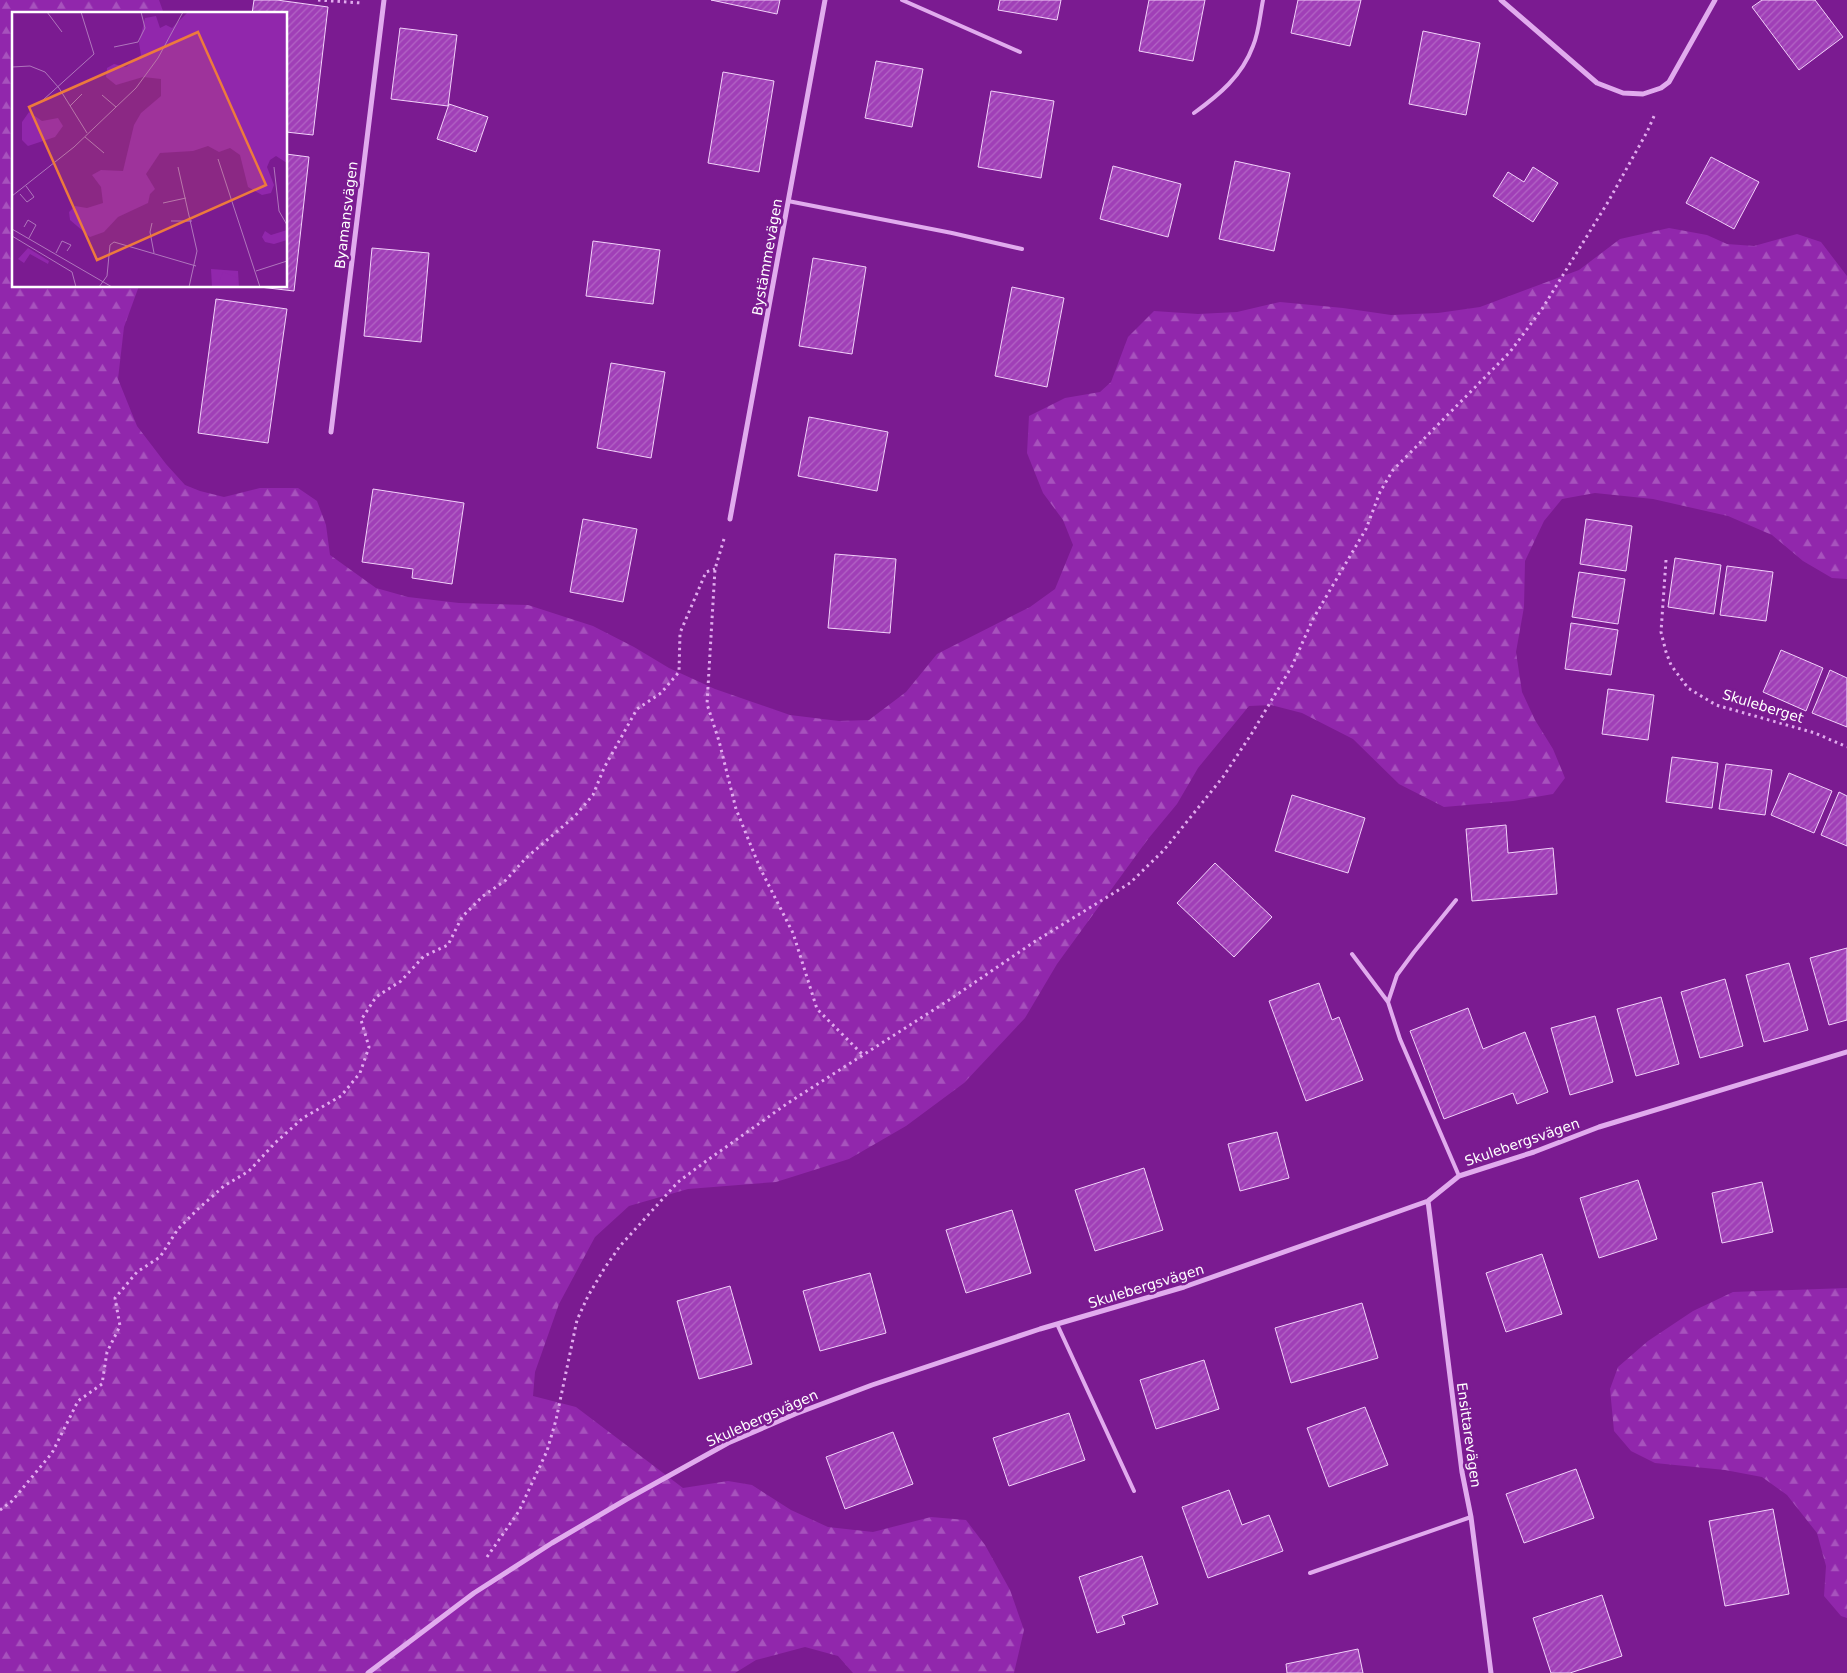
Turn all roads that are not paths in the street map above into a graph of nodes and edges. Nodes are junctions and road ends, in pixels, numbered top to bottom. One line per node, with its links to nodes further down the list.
1 (825, 0): 9 (street, Bystämmevägen)
2 (902, 0): 7 (lane)
3 (1263, 0): 8 (lane)
4 (1501, 0): 5 (street)
5 (1715, 0)
6 (384, 2): 11 (street, Byamansvägen)
7 (1020, 52)
8 (1194, 113)
9 (788, 201): 10 (lane); 12 (street, Bystämmevägen)
10 (1022, 249)
11 (331, 432)
12 (730, 519)
13 (1456, 900): 15 (lane)
14 (1352, 954): 15 (lane)
15 (1388, 1002): 17 (lane)
16 (1847, 1052): 17 (street, Skulebergsvägen)
17 (1459, 1176): 18 (street, Skulebergsvägen)
18 (1428, 1201): 19 (street, Skulebergsvägen); 21 (street, Ensittarevägen)
19 (1057, 1324): 20 (lane); 23 (street, Skulebergsvägen)
20 (1134, 1491)
21 (1471, 1517): 22 (lane); 24 (street, Ensittarevägen)
22 (1310, 1573)
23 (368, 1673)
24 (1491, 1673)

